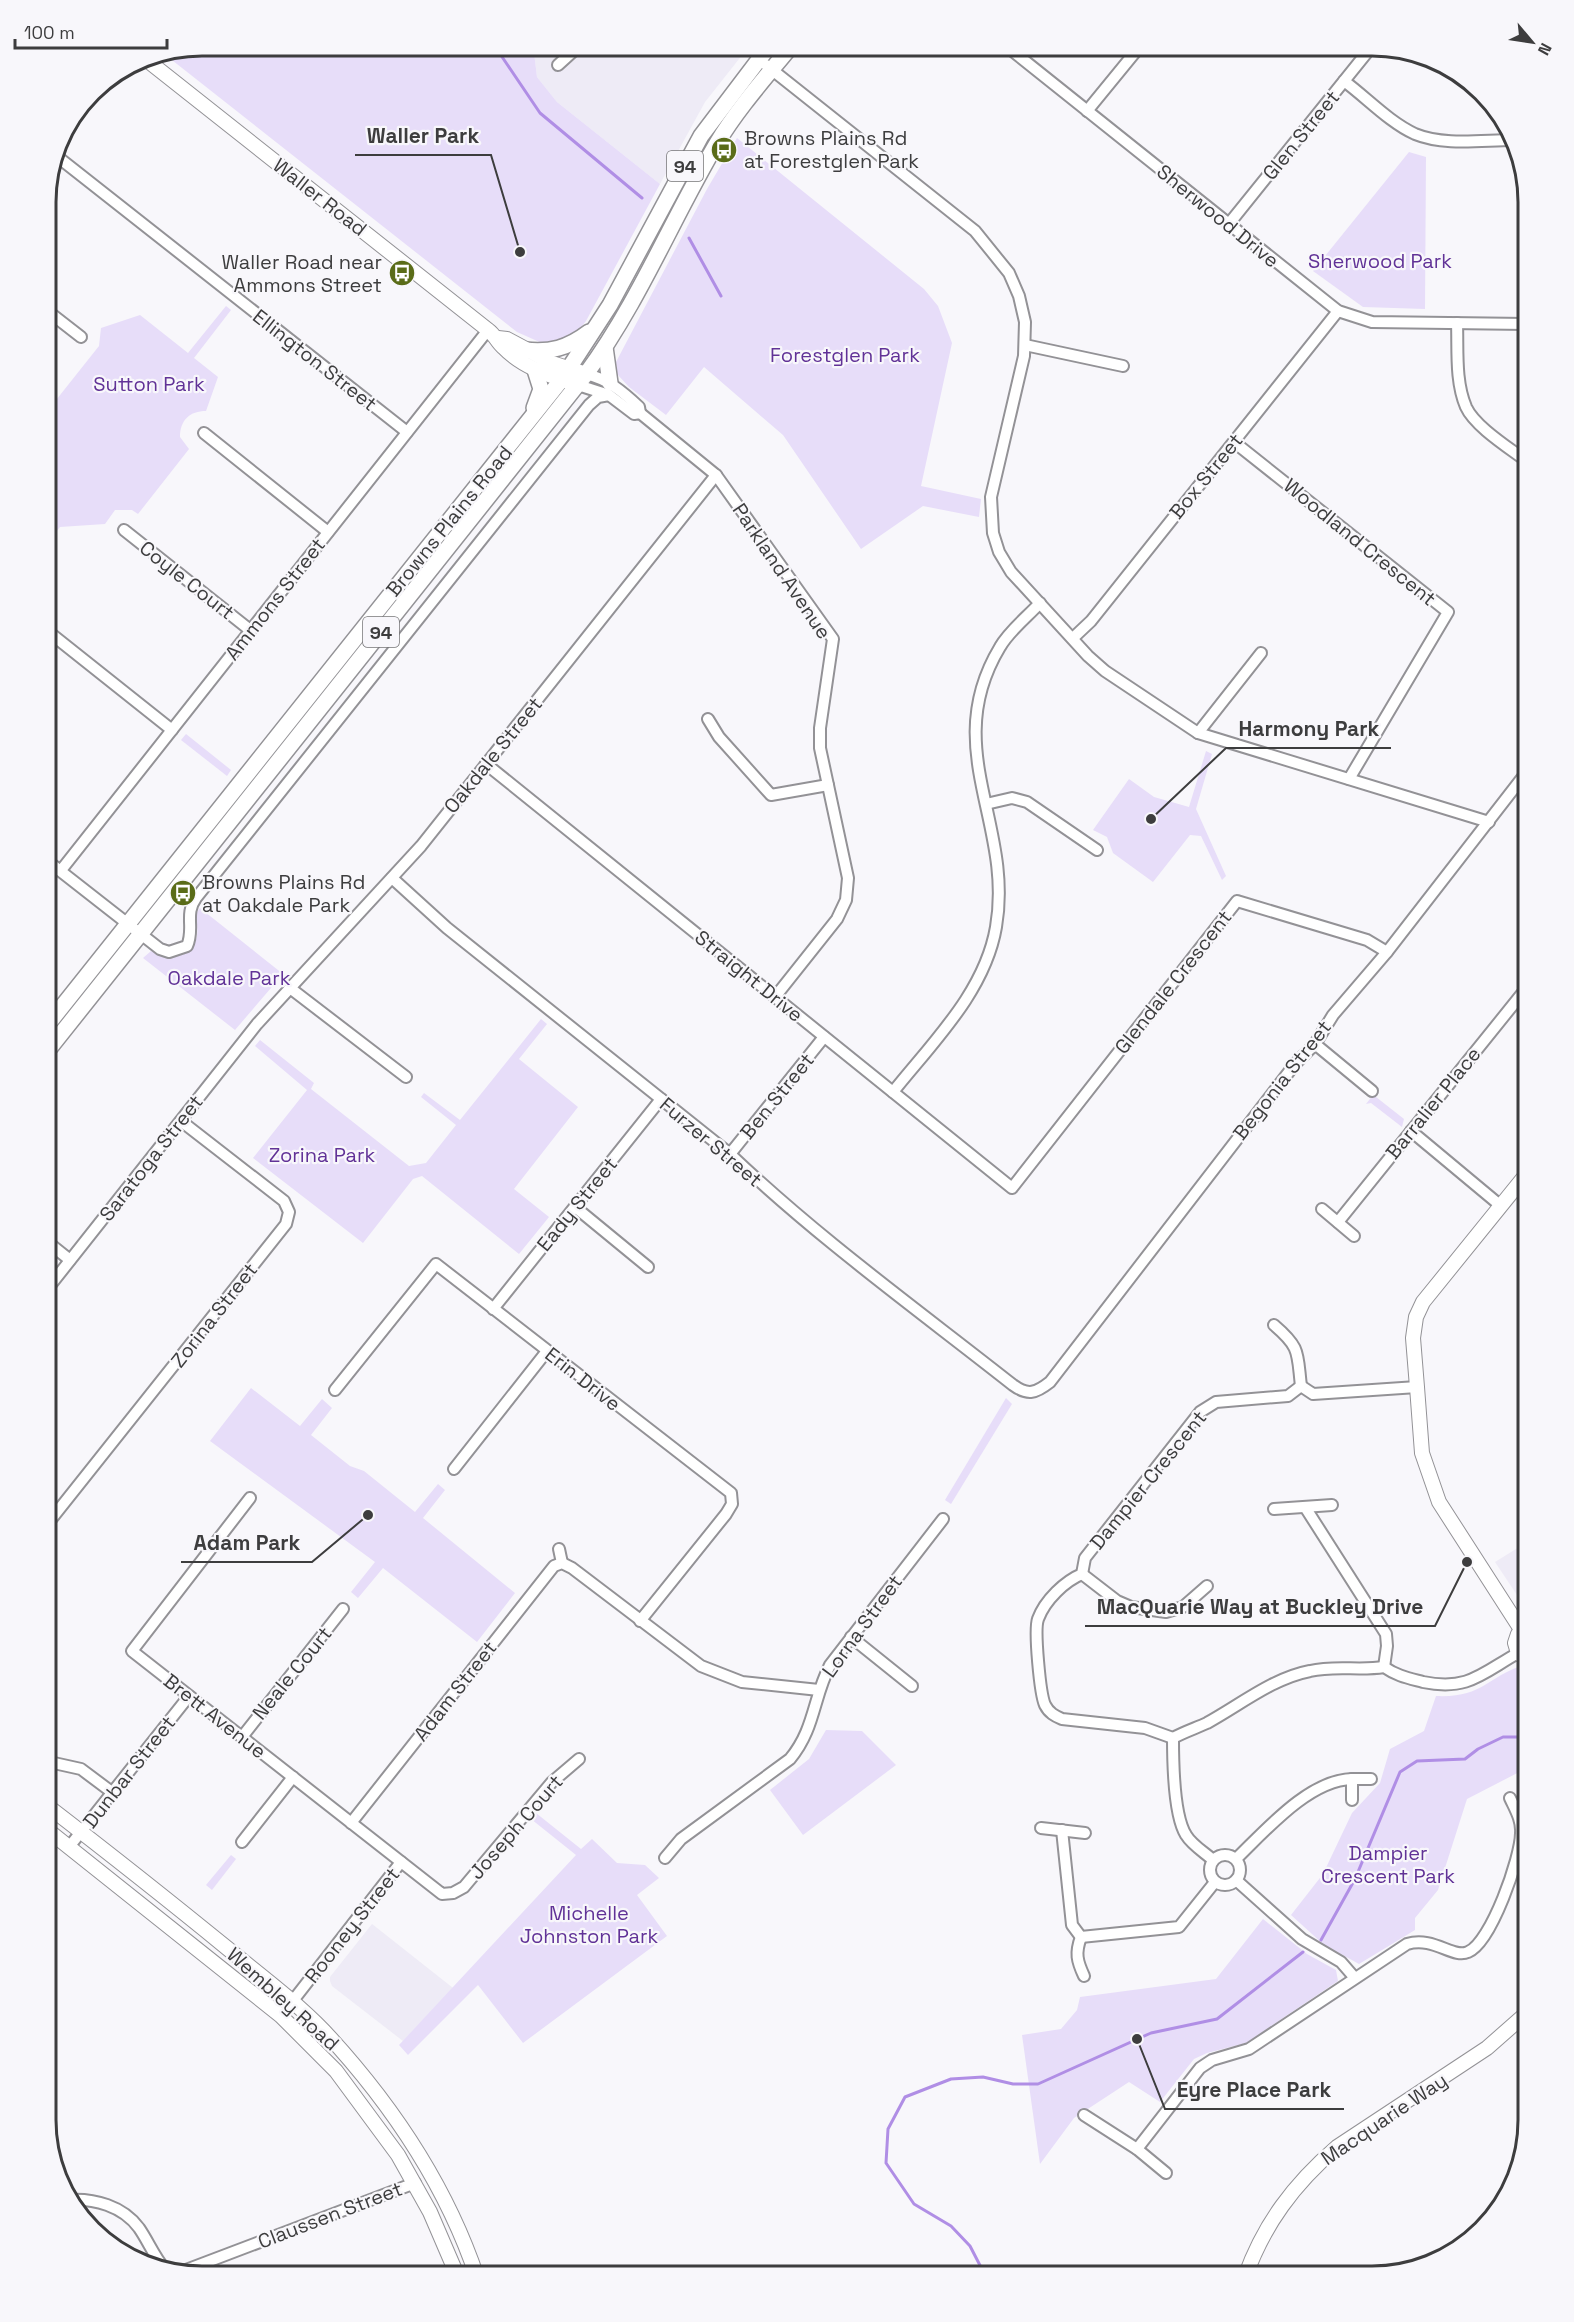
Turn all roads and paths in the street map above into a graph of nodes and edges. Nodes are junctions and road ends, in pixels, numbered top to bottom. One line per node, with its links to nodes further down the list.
1 (567, 56): 9 (street)
2 (761, 56): 7 (main road, Browns Plains Road / 94)
3 (783, 56): 10 (main road, Browns Plains Road / 94)
4 (1019, 56): 12 (street, Sherwood Drive)
5 (1132, 56): 12 (street)
6 (1364, 56): 11 (street, Glen Street)
7 (759, 59): 10 (street); 20 (main road, Browns Plains Road / 94)
8 (152, 64): 21 (street, Waller Road)
9 (558, 64)
10 (772, 70): 23 (street); 24 (main road, Browns Plains Road / 94)
11 (1344, 81): 13 (street); 15 (street, Glen Street)
12 (1087, 111): 15 (street, Sherwood Drive)
13 (1504, 140)
14 (62, 160): 32 (street, Ellington Street)
15 (1228, 225): 16 (street, Sherwood Drive)
16 (1338, 311): 18 (street, Sherwood Drive); 34 (street, Box Street)
17 (56, 318): 22 (street)
18 (1457, 323): 19 (street, Sherwood Drive); 35 (street)
19 (1518, 324)
20 (598, 325): 25 (main road); 28 (main road, Browns Plains Road / 94)
21 (493, 334): 25 (street, Waller Road); 27 (street, Waller Road); 32 (street, Ammons Street)
22 (81, 337)
23 (1024, 345): 26 (street); 39 (street)
24 (604, 348): 29 (main road, Browns Plains Road / 94); 30 (main road)
25 (525, 350): 28 (street, Waller Road)
26 (1123, 366)
27 (535, 370): 28 (street, Waller Road); 31 (main road)
28 (565, 374): 29 (street, Waller Road); 31 (main road, Browns Plains Road / 94)
29 (582, 379): 30 (street, Parkland Avenue); 58 (main road, Browns Plains Road / 94)
30 (610, 389): 36 (street, Parkland Avenue); 58 (street, Browns Plains Road)
31 (526, 424): 57 (main road, Browns Plains Road / 94)
32 (407, 432): 38 (street, Ammons Street)
33 (204, 433): 38 (street)
34 (1234, 442): 42 (street, Box Street); 48 (street, Woodland Crescent)
35 (1518, 454)
36 (716, 475): 47 (street, Oakdale Street); 50 (street, Parkland Avenue)
37 (124, 530): 40 (street, Coyle Court)
38 (328, 532): 40 (street, Ammons Street)
39 (1040, 603): 42 (street); 51 (street)
40 (250, 630): 45 (street, Ammons Street)
41 (56, 638): 45 (street)
42 (1072, 638): 46 (street)
43 (1260, 653): 46 (street)
44 (708, 718): 50 (street)
45 (172, 730): 55 (street, Ammons Street)
46 (1198, 733): 48 (street)
47 (486, 764): 56 (street, Oakdale Street); 61 (street, Straight Drive)
48 (1349, 779): 52 (street)
49 (1518, 784): 52 (street, Begonia Street)
50 (828, 785): 61 (street, Parkland Avenue)
51 (986, 804): 53 (street); 70 (street)
52 (1489, 822): 59 (street, Begonia Street)
53 (1097, 850)
54 (56, 865): 55 (street)
55 (62, 869): 57 (street)
56 (392, 878): 60 (street, Oakdale Street); 71 (street, Furzer Street)
57 (129, 924): 58 (street); 63 (main road, Browns Plains Road / 94)
58 (141, 934): 66 (main road, Browns Plains Road / 94)
59 (1387, 952): 67 (street, Begonia Street); 76 (street, Glendale Crescent)
60 (290, 988): 64 (street, Oakdale Street); 68 (street)
61 (775, 997): 65 (street, Straight Drive)
62 (1518, 999): 73 (street, Barralier Place)
63 (56, 1014)
64 (257, 1024): 72 (street, Saratoga Street)
65 (824, 1037): 70 (street, Straight Drive); 74 (street, Ben Street)
66 (56, 1040)
67 (1315, 1044): 69 (street); 92 (street, Begonia Street)
68 (406, 1077)
69 (1372, 1090)
70 (893, 1092): 76 (street, Straight Drive)
71 (661, 1099): 74 (street, Furzer Street); 78 (street, Eady Street)
72 (181, 1121): 83 (street, Saratoga Street); 98 (street, Zorina Street)
73 (1411, 1131): 77 (street); 80 (street, Barralier Place)
74 (730, 1154): 92 (street, Furzer Street)
75 (1518, 1185): 77 (street)
76 (1012, 1188)
77 (1501, 1206): 90 (street)
78 (575, 1207): 84 (street); 86 (street, Eady Street)
79 (1322, 1209): 80 (street)
80 (1338, 1222): 81 (street)
81 (1354, 1236)
82 (56, 1249): 83 (street)
83 (70, 1260): 85 (street, Saratoga Street)
84 (648, 1267)
85 (56, 1278)
86 (493, 1309): 88 (street, Erin Drive); 91 (street, Erin Drive)
87 (1274, 1325): 89 (street)
88 (547, 1351): 93 (street); 106 (street, Erin Drive)
89 (1300, 1386): 90 (street); 102 (street, Dampier Crescent)
90 (1417, 1386): 105 (street)
91 (335, 1390)
92 (1037, 1392)
93 (454, 1469)
94 (250, 1498): 112 (street, Brett Avenue)
95 (1332, 1505): 96 (street)
96 (1305, 1507): 97 (street); 109 (street)
97 (1274, 1509)
98 (56, 1513)
99 (943, 1519): 107 (street, Lorna Street)
100 (559, 1549): 101 (street)
101 (562, 1563): 106 (street); 125 (street, Adam Street)
102 (1083, 1574): 103 (street); 114 (street, Dampier Crescent)
103 (1206, 1586)
104 (343, 1610): 113 (street, Neale Court)
105 (1518, 1618)
106 (640, 1621): 111 (street)
107 (851, 1637): 110 (street); 111 (street, Lorna Street)
108 (1518, 1658): 109 (street)
109 (1384, 1667): 114 (street)
110 (912, 1686)
111 (819, 1690): 134 (street, Lorna Street)
112 (189, 1696): 113 (street, Brett Avenue); 120 (street, Dunbar Street)
113 (242, 1737): 117 (street, Brett Avenue)
114 (1173, 1738): 136 (street)
115 (579, 1759): 140 (street, Joseph Court)
116 (56, 1763): 120 (street)
117 (292, 1777): 125 (street, Brett Avenue); 131 (street)
118 (1352, 1779): 119 (street); 122 (street); 135 (street)
119 (1371, 1779)
120 (112, 1793): 128 (street, Dunbar Street)
121 (1510, 1798): 124 (street)
122 (1352, 1800)
123 (56, 1812): 128 (street, Wembley Road)
124 (1518, 1814)
125 (351, 1823): 137 (street, Brett Avenue)
126 (1041, 1828): 127 (street)
127 (1062, 1830): 129 (street); 141 (street)
128 (82, 1832): 133 (street, Dunbar Street); 144 (street, Wembley Road)
129 (1085, 1833)
130 (56, 1837): 133 (street, Wembley Road)
131 (242, 1842)
132 (1518, 1846): 143 (street)
133 (69, 1847): 145 (street, Wembley Road)
134 (665, 1858)
135 (1236, 1859): 136 (street); 138 (street)
136 (1213, 1860): 139 (street)
137 (401, 1862): 140 (street, Brett Avenue); 144 (street, Rooney Street)
138 (1236, 1880): 139 (street); 143 (street)
139 (1215, 1882): 141 (street)
140 (453, 1893)
141 (1081, 1937): 142 (street)
142 (1084, 1976)
143 (1354, 1977): 148 (street)
144 (292, 2002): 145 (street, Rooney Street); 155 (street, Wembley Road)
145 (280, 2016): 150 (street, Wembley Road)
146 (1518, 2020): 156 (street, Macquarie Way)
147 (1084, 2115): 148 (street)
148 (1137, 2149): 149 (street)
149 (1166, 2173)
150 (414, 2183): 153 (street, Claussen Street); 154 (street, Wembley Road)
151 (80, 2200): 152 (street)
152 (159, 2260)
153 (196, 2266)
154 (454, 2266)
155 (472, 2266)
156 (1250, 2266)

